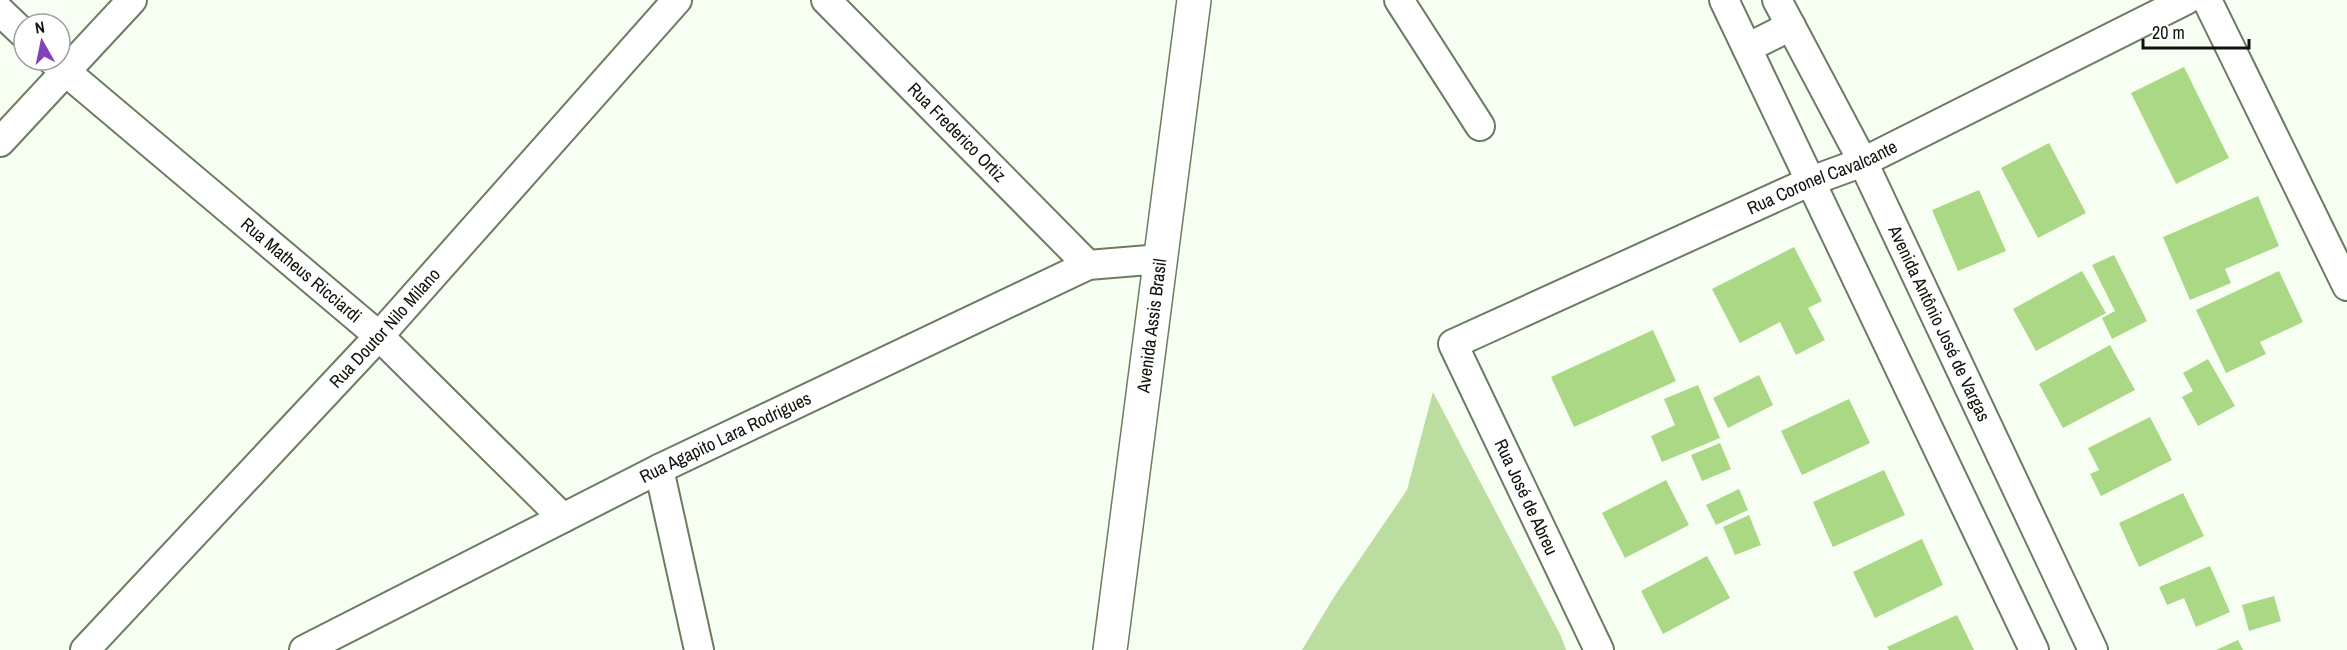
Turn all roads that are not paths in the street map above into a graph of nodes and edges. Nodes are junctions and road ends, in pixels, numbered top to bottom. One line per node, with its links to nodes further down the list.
1 (132, 0): 14 (street)
2 (677, 0): 24 (street, Rua Doutor Nilo Milano)
3 (826, 0): 22 (street, Rua Frederico Ortiz)
4 (1194, 0): 21 (main road, Avenida Assis Brasil)
5 (1399, 0): 17 (street)
6 (1724, 0): 13 (street)
7 (1777, 0): 12 (street, Avenida Antônio José de Vargas)
8 (2186, 0): 19 (street, Rua Coronel Cavalcante)
9 (2207, 0): 23 (street)
10 (0, 11): 11 (street)
11 (12, 22)
12 (1791, 26): 13 (street); 19 (street, Avenida Antônio José de Vargas)
13 (1747, 48): 20 (street)
14 (72, 54)
15 (54, 72): 18 (street)
16 (66, 72): 24 (street, Rua Matheus Ricciardi)
17 (1480, 126)
18 (0, 142)
19 (1863, 162): 20 (street, Rua Coronel Cavalcante); 34 (street, Avenida Antônio José de Vargas)
20 (1811, 181): 25 (street, Rua Coronel Cavalcante); 33 (street)
21 (1161, 259): 22 (street, Rua Agapito Lara Rodrigues); 31 (main road, Avenida Assis Brasil)
22 (1088, 266): 26 (street, Rua Agapito Lara Rodrigues)
23 (2347, 286)
24 (379, 336): 27 (street, Rua Matheus Ricciardi); 28 (street, Rua Doutor Nilo Milano)
25 (1454, 344): 32 (street, Rua José de Abreu)
26 (659, 469): 27 (street, Rua Agapito Lara Rodrigues); 30 (street)
27 (563, 518): 29 (street, Rua Agapito Lara Rodrigues)
28 (92, 647)
29 (304, 650)
30 (699, 650)
31 (1110, 650)
32 (1599, 650)
33 (2034, 650)
34 (2093, 650)

